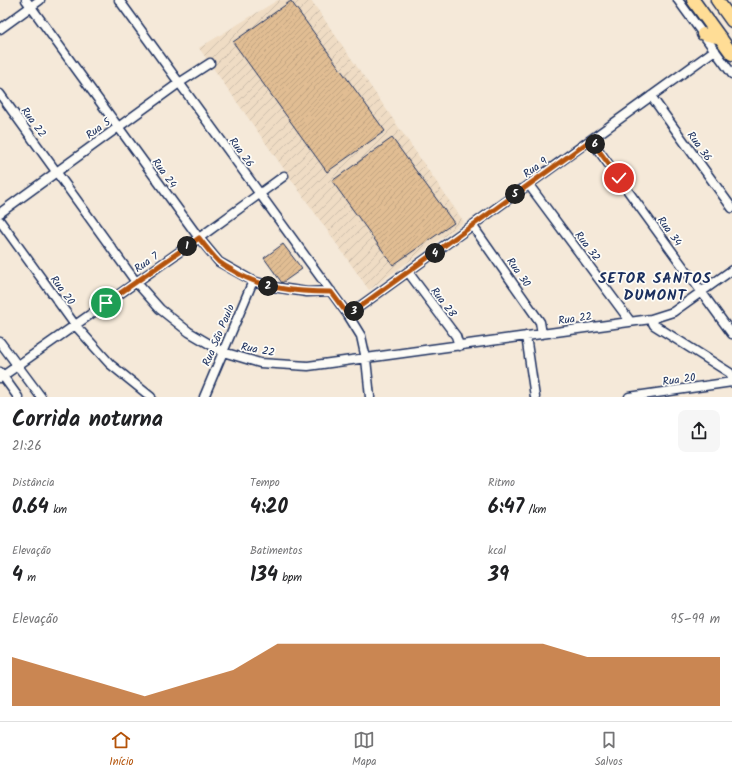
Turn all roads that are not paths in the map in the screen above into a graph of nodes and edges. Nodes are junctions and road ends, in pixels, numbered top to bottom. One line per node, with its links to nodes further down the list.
1 (40, 0): 6 (street)
2 (119, 0): 15 (street, Rua 26)
3 (678, 0): 9 (street)
4 (693, 0): 10 (highway)
5 (717, 0): 7 (highway)
6 (28, 3): 8 (street); 18 (street, Rua 24)
7 (732, 21)
8 (0, 29)
9 (703, 34): 10 (highway); 11 (street)
10 (721, 38): 12 (highway)
11 (715, 50): 14 (street); 17 (street, Rua 9)
12 (732, 54)
13 (210, 63): 15 (street, Rua 5)
14 (732, 74)
15 (180, 83): 18 (street, Rua 5); 23 (street, Rua 26)
16 (0, 94): 20 (street, Rua 22)
17 (651, 96): 19 (street, Rua 9); 24 (street, Rua 36)
18 (118, 128): 20 (street, Rua 5); 28 (street, Rua 24)
19 (591, 140): 22 (street, Rua 9); 34 (street, Rua 34)
20 (57, 172): 25 (street, Rua 5); 32 (street, Rua 22)
21 (284, 176): 23 (street, Rua 7)
22 (529, 184): 27 (street, Rua 9); 37 (street, Rua 32)
23 (259, 194): 28 (street, Rua 7); 33 (street, Rua 26)
24 (732, 208)
25 (0, 213)
26 (0, 221): 38 (street, Rua 20)
27 (472, 226): 30 (street, Rua 9); 39 (street, Rua 30)
28 (199, 238): 31 (street, Rua 24); 32 (street, Rua 7)
29 (732, 270): 34 (street, Rua 22)
30 (408, 272): 35 (street, Rua 9); 43 (street, Rua 28)
31 (253, 281): 33 (street, Rua 24); 44 (street, Rua São Paulo)
32 (136, 282): 38 (street, Rua 7); 44 (street, Rua 22)
33 (331, 292): 35 (street, Rua 26)
34 (702, 293): 36 (street, Rua 22); 40 (street, Rua 34)
35 (348, 315): 45 (street, Rua 26)
36 (651, 319): 37 (street, Rua 22); 48 (street)
37 (630, 321): 39 (street, Rua 22)
38 (75, 325): 46 (street, Rua 7); 52 (street, Rua 20)
39 (542, 334): 41 (street, Rua 22)
40 (732, 334)
41 (526, 336): 43 (street, Rua 22); 55 (street)
42 (0, 342): 46 (street)
43 (459, 346): 45 (street, Rua 22)
44 (223, 352): 45 (street, Rua 22); 53 (street, Rua São Paulo)
45 (366, 359): 54 (street, Rua 26)
46 (17, 365): 47 (street, Rua 7); 51 (street)
47 (1, 375): 50 (street)
48 (732, 379)
49 (732, 382): 56 (street, Rua 20)
50 (18, 397)
51 (41, 397)
52 (151, 397)
53 (204, 397)
54 (370, 397)
55 (535, 397)
56 (629, 397)

